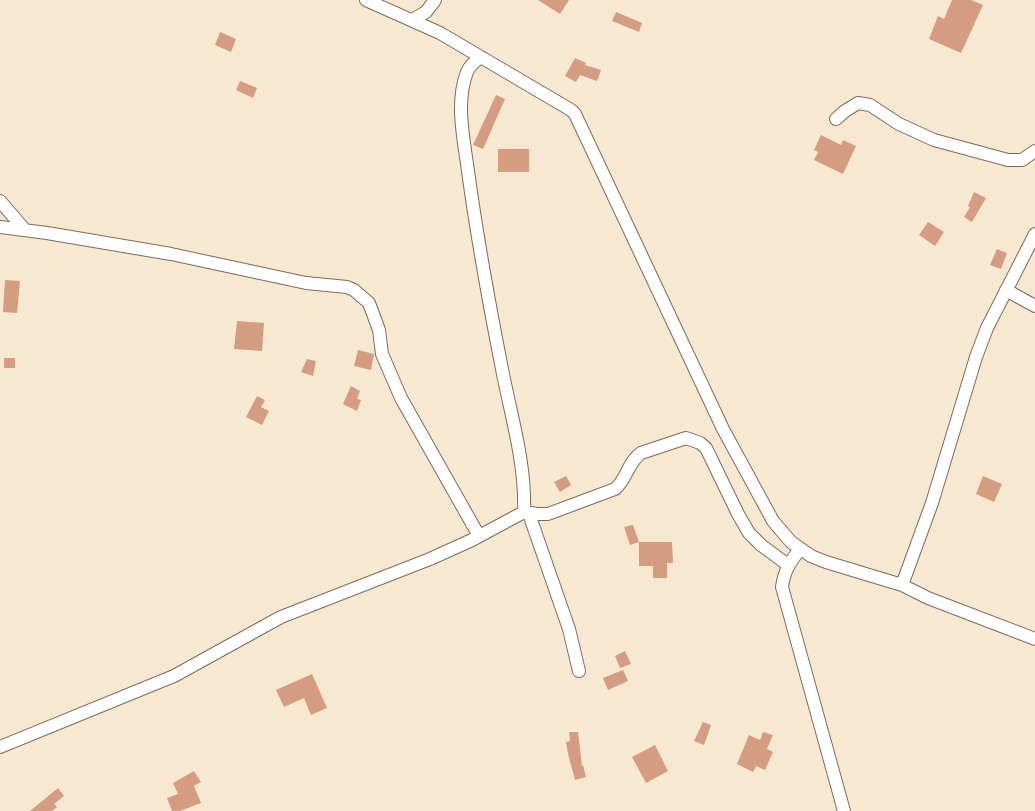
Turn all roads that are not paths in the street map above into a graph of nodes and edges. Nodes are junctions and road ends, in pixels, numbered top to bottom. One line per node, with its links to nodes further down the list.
1 (366, 0): 3 (street)
2 (435, 0): 3 (street)
3 (412, 20): 4 (street)
4 (481, 57): 13 (street); 15 (street)
5 (836, 119): 6 (street)
6 (1035, 151)
7 (0, 201): 9 (street)
8 (0, 227): 9 (street)
9 (25, 230): 14 (street)
10 (1035, 234): 11 (street)
11 (1006, 290): 12 (street); 17 (street)
12 (1035, 306)
13 (526, 513): 14 (street); 16 (street); 19 (street)
14 (479, 536): 20 (street)
15 (800, 549): 16 (street); 17 (street)
16 (788, 565): 21 (street)
17 (902, 585): 18 (street)
18 (1035, 638)
19 (579, 671)
20 (0, 747)
21 (844, 811)

